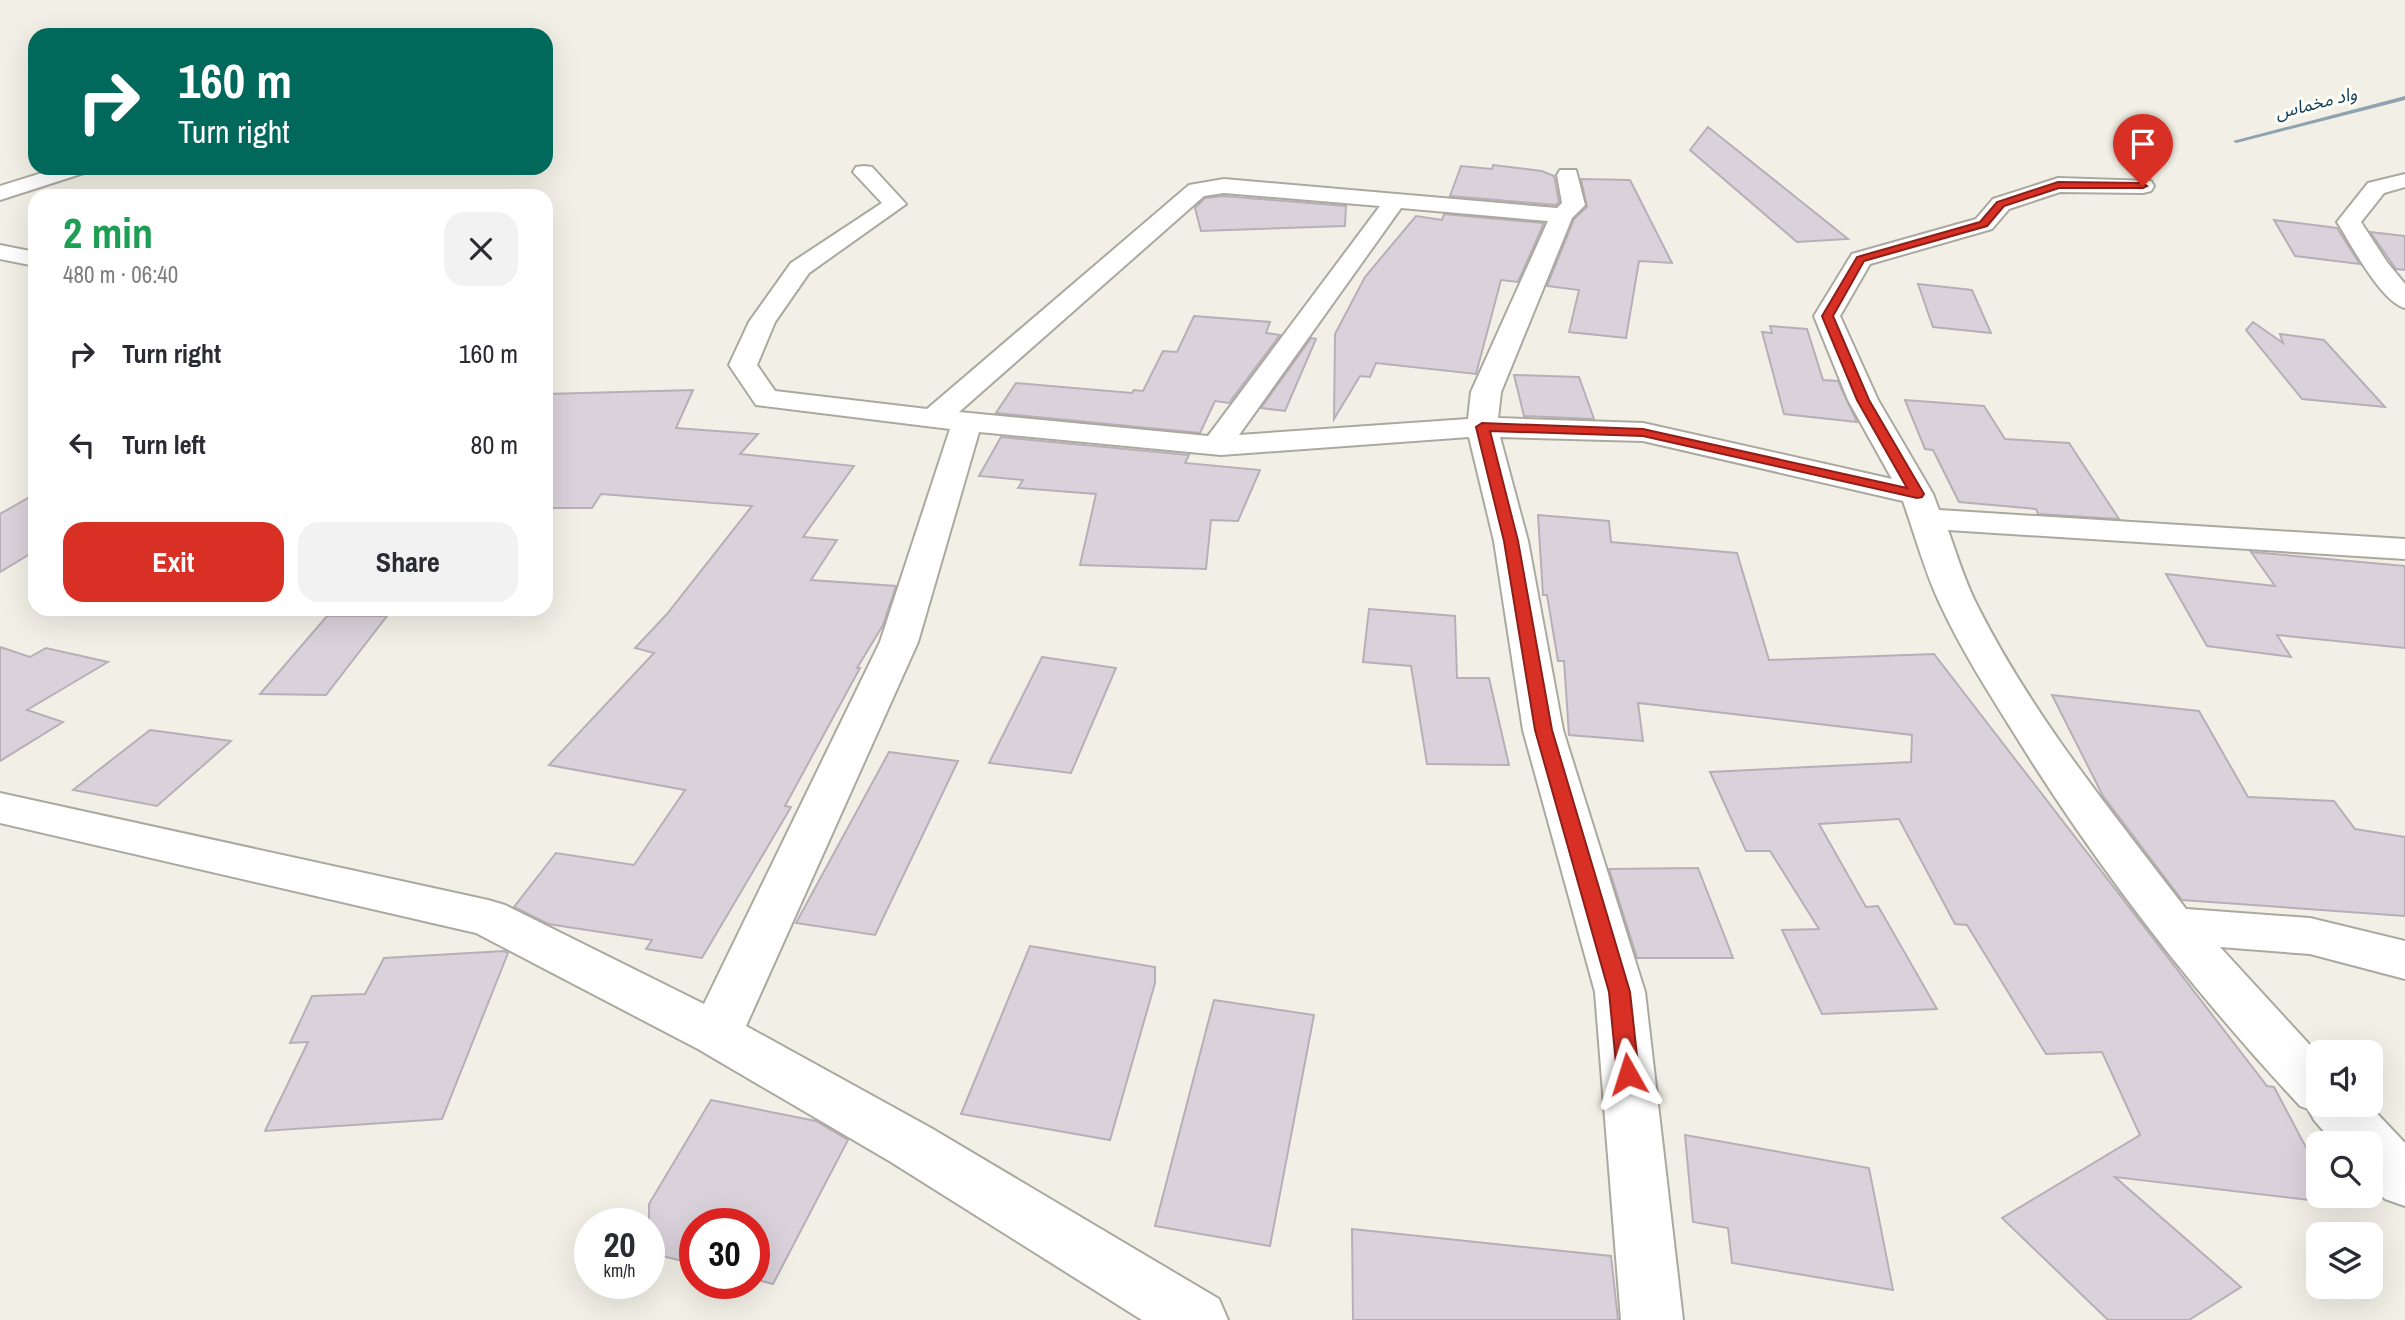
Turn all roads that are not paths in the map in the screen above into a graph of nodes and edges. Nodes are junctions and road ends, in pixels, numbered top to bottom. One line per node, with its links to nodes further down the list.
1 (864, 172): 12 (street)
2 (58, 175): 6 (street)
3 (1568, 175): 8 (street)
4 (2405, 180): 11 (street)
5 (2143, 186): 15 (street)
6 (0, 193)
7 (1394, 202): 8 (street); 12 (street); 14 (street)
8 (1562, 215): 13 (street)
9 (0, 252): 10 (street)
10 (28, 258)
11 (2405, 300)
12 (950, 420): 14 (street); 20 (street)
13 (1482, 427): 14 (street); 15 (street); 27 (street)
14 (1221, 446)
15 (1922, 507): 16 (street); 18 (street)
16 (2405, 549)
17 (0, 808): 20 (street)
18 (2172, 926): 19 (street); 21 (street)
19 (2405, 960)
20 (716, 1034): 26 (street)
21 (2306, 1076)
22 (2345, 1117): 23 (street)
23 (2358, 1131)
24 (2383, 1158): 25 (street)
25 (2405, 1181)
26 (1197, 1320)
27 (1652, 1320)

